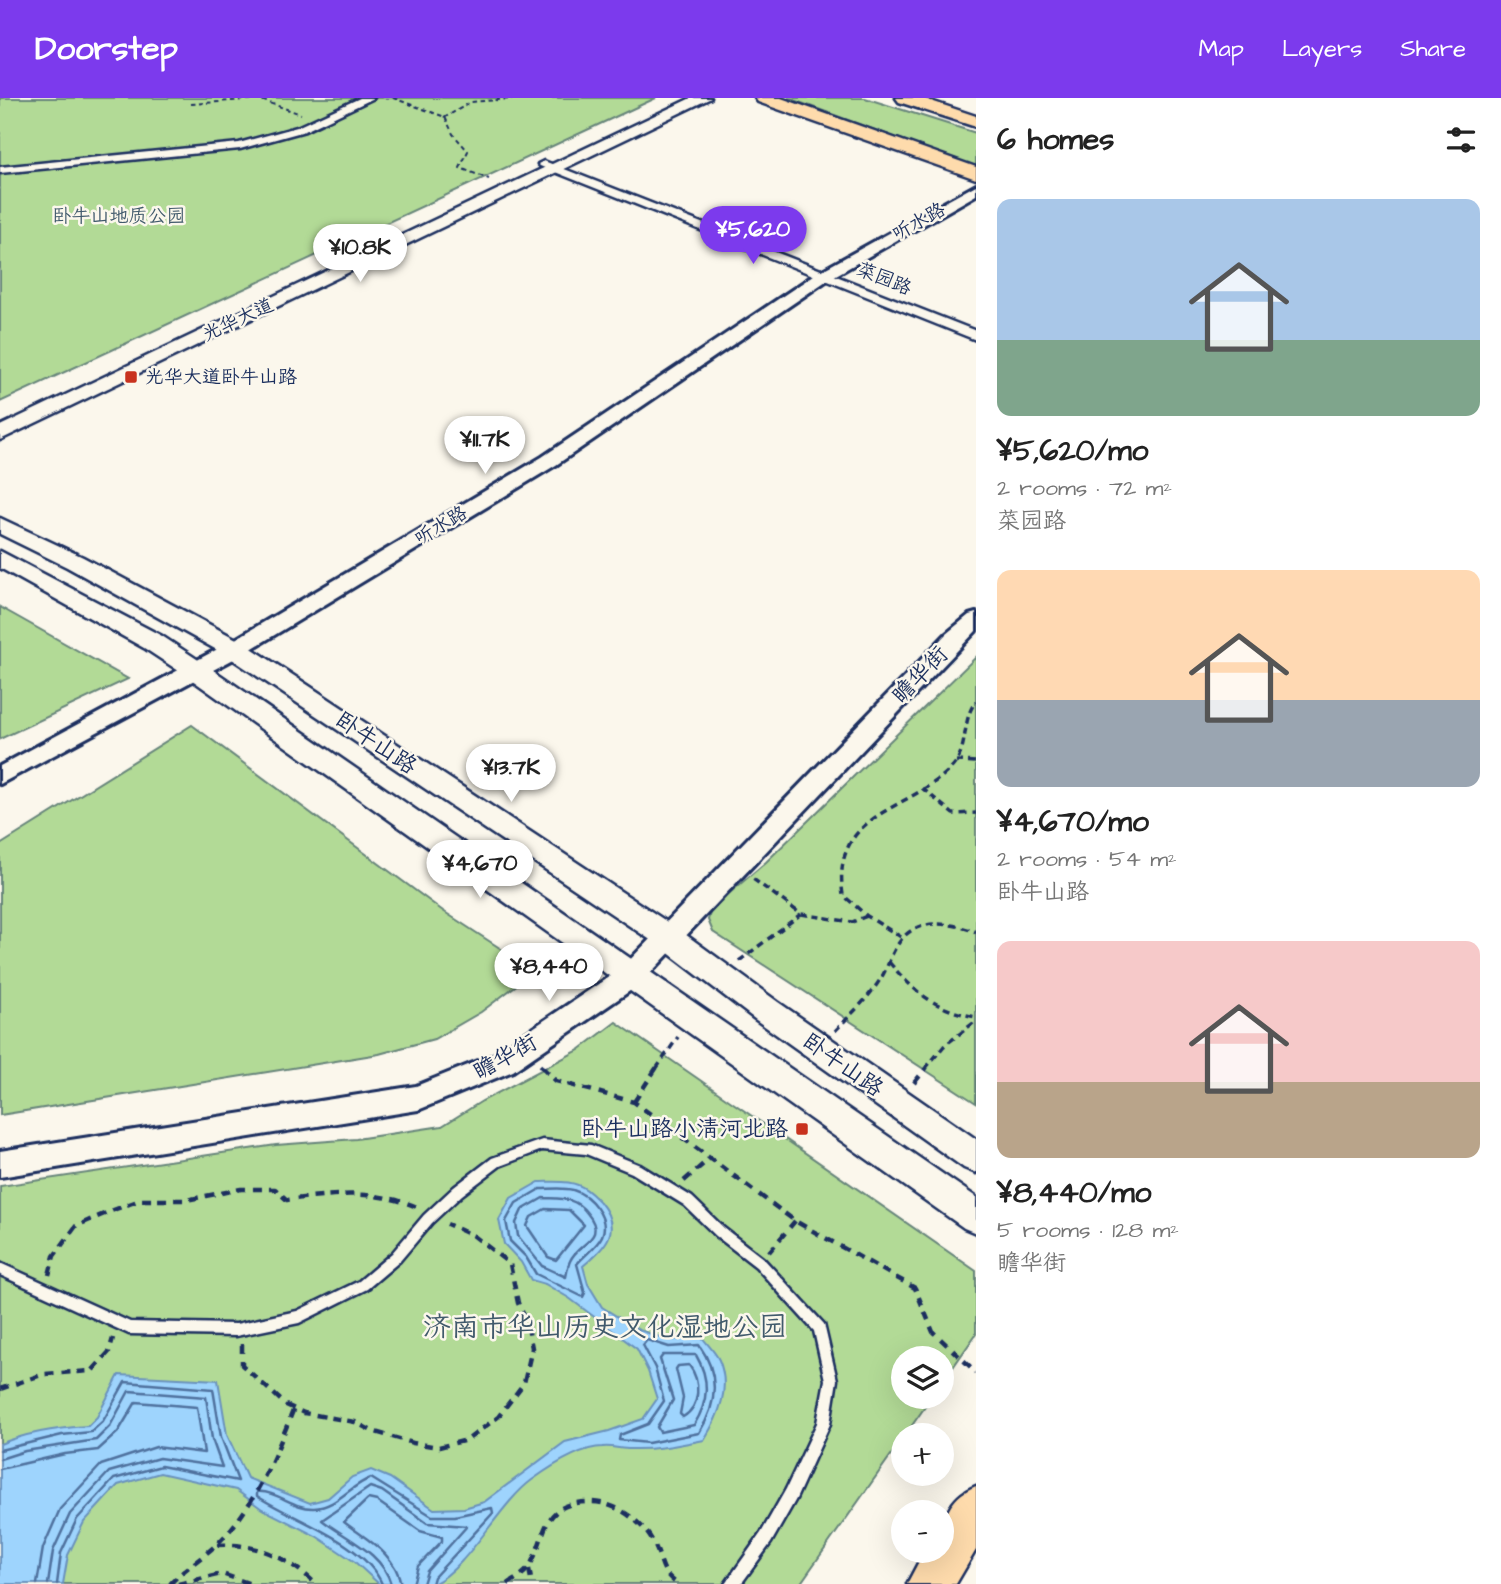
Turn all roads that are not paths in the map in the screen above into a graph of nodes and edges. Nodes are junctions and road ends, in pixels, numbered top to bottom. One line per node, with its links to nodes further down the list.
1 (369, 98): 8 (street)
2 (684, 98): 7 (main road, 光华大道)
3 (703, 98): 7 (main road, 光华大道)
4 (764, 98): 9 (main road)
5 (905, 98): 6 (main road)
6 (976, 122)
7 (549, 167): 11 (street, 菜园路); 13 (main road, 光华大道); 14 (main road, 光华大道)
8 (0, 170)
9 (976, 173)
10 (976, 190): 11 (street, 听水路)
11 (823, 276): 12 (street, 菜园路); 18 (street, 听水路)
12 (976, 336)
13 (0, 417)
14 (0, 434)
15 (0, 525): 18 (main road, 卧牛山路)
16 (0, 558): 19 (main road)
17 (976, 620): 21 (street, 瞻华街)
18 (235, 649): 19 (street, 听水路); 21 (main road, 卧牛山路)
19 (197, 671): 20 (street, 听水路); 22 (main road)
20 (0, 776)
21 (667, 937): 22 (street, 瞻华街); 23 (main road, 卧牛山路)
22 (631, 976): 24 (street, 瞻华街); 25 (main road)
23 (976, 1158)
24 (0, 1164)
25 (976, 1217)
26 (0, 1269): 28 (lane)
27 (976, 1508): 29 (main road)
28 (732, 1584)
29 (930, 1584)

